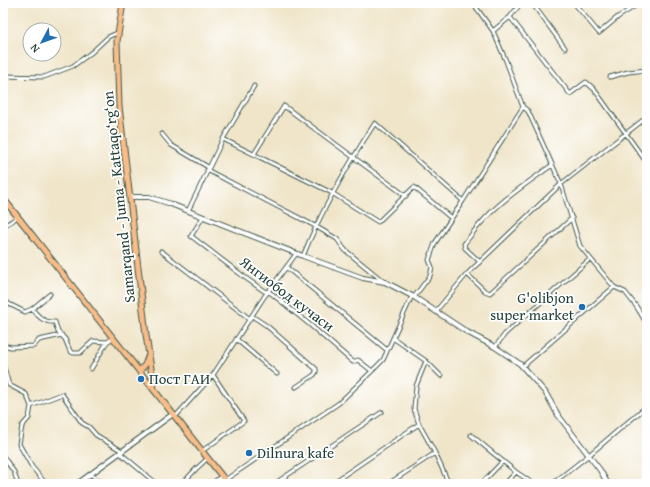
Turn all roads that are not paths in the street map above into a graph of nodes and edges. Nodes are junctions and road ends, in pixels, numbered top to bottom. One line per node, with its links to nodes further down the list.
1 (123, 3): 9 (main road, Samarqand - Juma - Kattaqo‘rg‘on)
2 (473, 3): 8 (street)
3 (521, 3): 7 (street)
4 (532, 3): 10 (street)
5 (574, 3): 6 (street)
6 (640, 3)
7 (510, 17): 8 (street); 18 (street)
8 (493, 31): 15 (street)
9 (118, 33): 12 (street); 28 (main road, Samarqand - Juma - Kattaqo‘rg‘on)
10 (565, 48)
11 (647, 70): 13 (street)
12 (3, 76)
13 (610, 77)
14 (254, 86): 19 (street)
15 (523, 107): 23 (street); 30 (street)
16 (647, 117): 18 (street)
17 (162, 134): 24 (street, Янгиобод кучаси)
18 (626, 134): 22 (street); 25 (street)
19 (223, 139): 20 (street); 24 (street)
20 (254, 154): 21 (street); 26 (street)
21 (353, 156): 26 (street); 27 (street); 30 (street)
22 (647, 163)
23 (552, 165): 25 (street); 42 (street)
24 (208, 168): 31 (street); 37 (street, Янгиобод кучаси)
25 (562, 184): 35 (street); 42 (street)
26 (332, 193): 27 (street); 37 (street)
27 (406, 196): 34 (street)
28 (130, 197): 31 (street, Янгиобод кучаси); 63 (main road, Samarqand - Juma - Kattaqo‘rg‘on)
29 (3, 198): 32 (main road)
30 (463, 201): 34 (street)
31 (188, 211): 33 (street, Янгиобод кучаси)
32 (18, 216): 36 (street); 56 (main road)
33 (203, 217): 39 (street, Янгиобод кучаси); 47 (street, Янгиобод кучаси)
34 (451, 218): 49 (street)
35 (572, 218): 41 (street); 44 (street)
36 (3, 226)
37 (316, 226): 40 (street); 45 (street, Янгиобод кучаси)
38 (161, 250): 53 (street)
39 (296, 254): 40 (street, Янгиобод кучаси); 43 (street)
40 (303, 256): 45 (street, Янгиобод кучаси)
41 (590, 259): 46 (street); 61 (street)
42 (480, 262): 44 (street)
43 (286, 267): 47 (street); 62 (street)
44 (467, 274): 52 (street)
45 (385, 282): 49 (street, Янгиобод кучаси)
46 (614, 287): 54 (street); 68 (street)
47 (267, 292): 53 (street); 71 (street, Янгиобод кучаси)
48 (50, 294): 51 (street)
49 (413, 297): 52 (street, Янгиобод кучаси); 57 (street)
50 (3, 298): 51 (street)
51 (32, 309): 55 (street)
52 (436, 311): 61 (street, Янгиобод кучаси)
53 (251, 317): 58 (street); 75 (street)
54 (647, 324)
55 (62, 335): 59 (street); 60 (street)
56 (113, 338): 59 (street); 67 (main road)
57 (393, 338): 62 (street); 64 (street)
58 (236, 339): 72 (street); 73 (street)
59 (107, 342): 69 (street)
60 (3, 345)
61 (495, 347): 68 (street, Янгиобод кучаси)
62 (387, 350): 71 (street)
63 (149, 356): 65 (main road); 76 (main road, Samarqand - Juma - Kattaqo‘rg‘on)
64 (426, 361): 74 (street); 81 (street)
65 (146, 363): 67 (main road); 70 (main road)
66 (3, 364): 77 (street)
67 (134, 364): 70 (main road)
68 (522, 367): 87 (street, Янгиобод кучаси)
69 (91, 370)
70 (139, 371): 76 (main road)
71 (372, 371): 92 (street)
72 (277, 374)
73 (213, 375): 80 (street); 83 (street)
74 (441, 376)
75 (296, 387)
76 (154, 389): 80 (main road)
77 (31, 406): 84 (street); 95 (street)
78 (647, 406): 87 (street)
79 (382, 412): 101 (street)
80 (174, 416): 83 (main road); 84 (street)
81 (419, 424): 85 (street); 102 (street)
82 (471, 435): 89 (street)
83 (202, 451): 88 (main road)
84 (121, 452): 91 (street); 98 (street)
85 (435, 453): 93 (street); 103 (street)
86 (3, 456): 94 (street)
87 (589, 456): 109 (street); 110 (street, Янгиобод кучаси)
88 (208, 458): 92 (main road); 99 (street)
89 (503, 461): 90 (street); 106 (street)
90 (516, 472): 107 (street); 108 (street)
91 (90, 474): 96 (street); 97 (street)
92 (225, 480): 100 (street)
93 (447, 480): 104 (street); 105 (street)
94 (18, 484)
95 (46, 484)
96 (77, 484)
97 (105, 484)
98 (157, 484)
99 (182, 484)
100 (211, 484)
101 (274, 484)
102 (331, 484)
103 (388, 484)
104 (441, 484)
105 (449, 484)
106 (481, 484)
107 (505, 484)
108 (534, 484)
109 (552, 484)
110 (608, 484)

